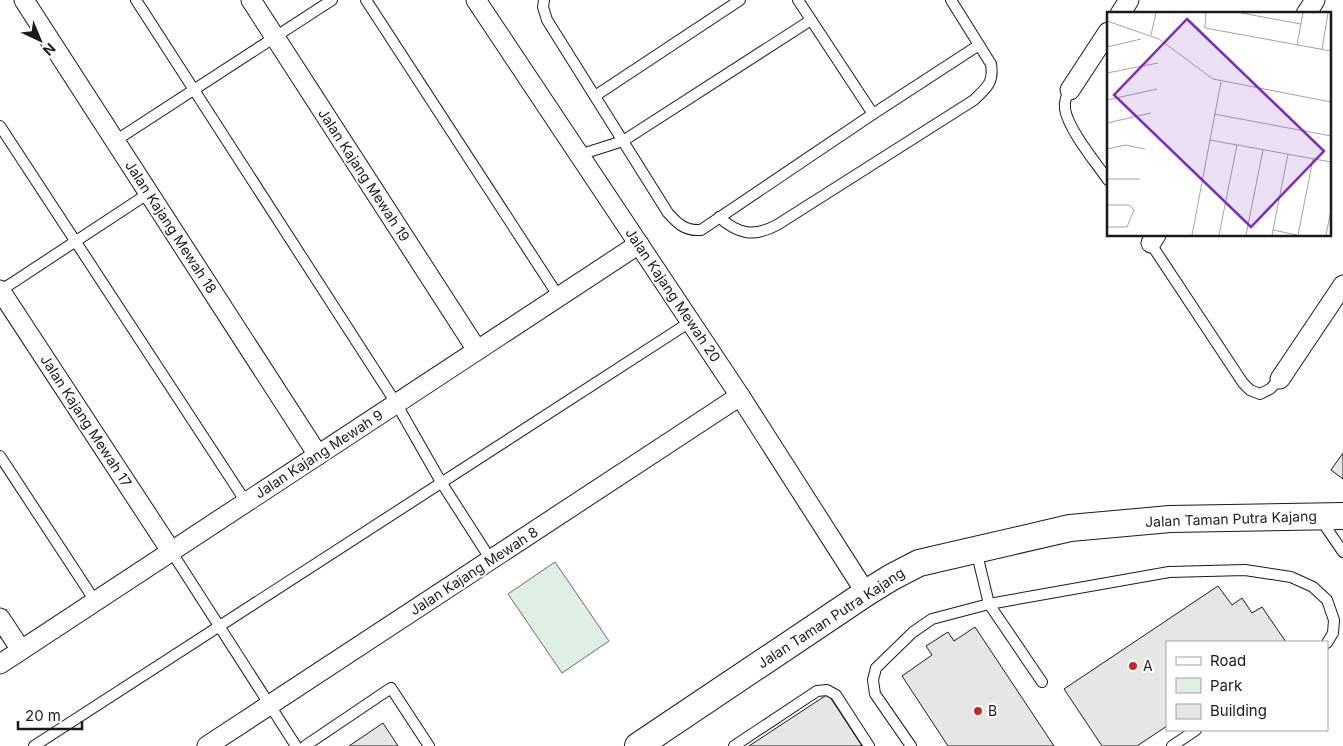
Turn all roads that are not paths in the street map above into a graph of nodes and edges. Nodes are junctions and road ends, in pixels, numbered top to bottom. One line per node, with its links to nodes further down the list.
1 (24, 0): 24 (street, Jalan Kajang Mewah 18)
2 (136, 0): 19 (lane)
3 (251, 0): 17 (street, Jalan Kajang Mewah 19)
4 (332, 0): 17 (lane)
5 (366, 0): 35 (lane)
6 (476, 0): 26 (street, Jalan Kajang Mewah 20)
7 (544, 0): 21 (lane)
8 (740, 0): 21 (lane)
9 (798, 0): 15 (lane)
10 (951, 0): 18 (lane)
11 (1129, 0): 13 (street)
12 (1315, 0): 14 (street)
13 (1121, 12)
14 (1307, 12)
15 (811, 20): 22 (lane); 25 (lane)
16 (1107, 34): 20 (street)
17 (275, 37): 19 (lane); 37 (street, Jalan Kajang Mewah 19)
18 (979, 45): 22 (lane); 29 (lane)
19 (194, 90): 24 (lane); 40 (lane)
20 (1070, 90): 27 (lane)
21 (595, 96): 25 (lane)
22 (872, 114): 29 (lane)
23 (0, 126): 31 (lane)
24 (115, 141): 28 (street, Jalan Kajang Mewah 18)
25 (622, 141): 26 (lane); 29 (lane)
26 (579, 155): 32 (street, Jalan Kajang Mewah 20)
27 (1107, 179)
28 (149, 193): 31 (lane); 41 (street, Jalan Kajang Mewah 18)
29 (720, 217)
30 (1151, 238): 38 (lane)
31 (76, 241): 34 (lane); 44 (lane)
32 (639, 244): 35 (street, Jalan Kajang Mewah 9); 36 (street, Jalan Kajang Mewah 20)
33 (1343, 285): 38 (street)
34 (0, 290): 47 (street, Jalan Kajang Mewah 17)
35 (559, 297): 37 (street, Jalan Kajang Mewah 9)
36 (690, 322): 39 (street, Jalan Kajang Mewah 20); 43 (lane)
37 (478, 350): 40 (street, Jalan Kajang Mewah 9)
38 (1280, 379)
39 (740, 396): 49 (street, Jalan Kajang Mewah 8); 50 (street, Jalan Kajang Mewah 20)
40 (396, 403): 41 (street, Jalan Kajang Mewah 9); 43 (lane)
41 (318, 455): 44 (street, Jalan Kajang Mewah 9)
42 (0, 456): 51 (lane)
43 (441, 482): 49 (lane); 54 (lane)
44 (246, 502): 47 (street, Jalan Kajang Mewah 9)
45 (1331, 516): 46 (street, Jalan Taman Putra Kajang); 48 (lane)
46 (975, 549): 50 (street, Jalan Taman Putra Kajang); 52 (lane)
47 (172, 551): 51 (street, Jalan Kajang Mewah 9); 54 (lane)
48 (1343, 552)
49 (491, 560): 59 (street, Jalan Kajang Mewah 8)
50 (866, 592): 66 (street, Jalan Taman Putra Kajang)
51 (95, 601): 56 (street, Jalan Kajang Mewah 9)
52 (989, 604): 55 (lane); 58 (lane); 69 (lane)
53 (0, 618): 56 (street)
54 (219, 626): 59 (lane); 61 (lane)
55 (1328, 642)
56 (21, 650): 57 (street, Jalan Kajang Mewah 9)
57 (0, 664)
58 (1042, 682)
59 (270, 705): 62 (street, Jalan Kajang Mewah 8); 63 (lane)
60 (1194, 731): 70 (lane)
61 (34, 746)
62 (207, 746)
63 (296, 746)
64 (305, 746): 65 (lane)
65 (429, 746)
66 (638, 746)
67 (734, 746): 68 (lane)
68 (869, 746)
69 (911, 746)
70 (1172, 746)

